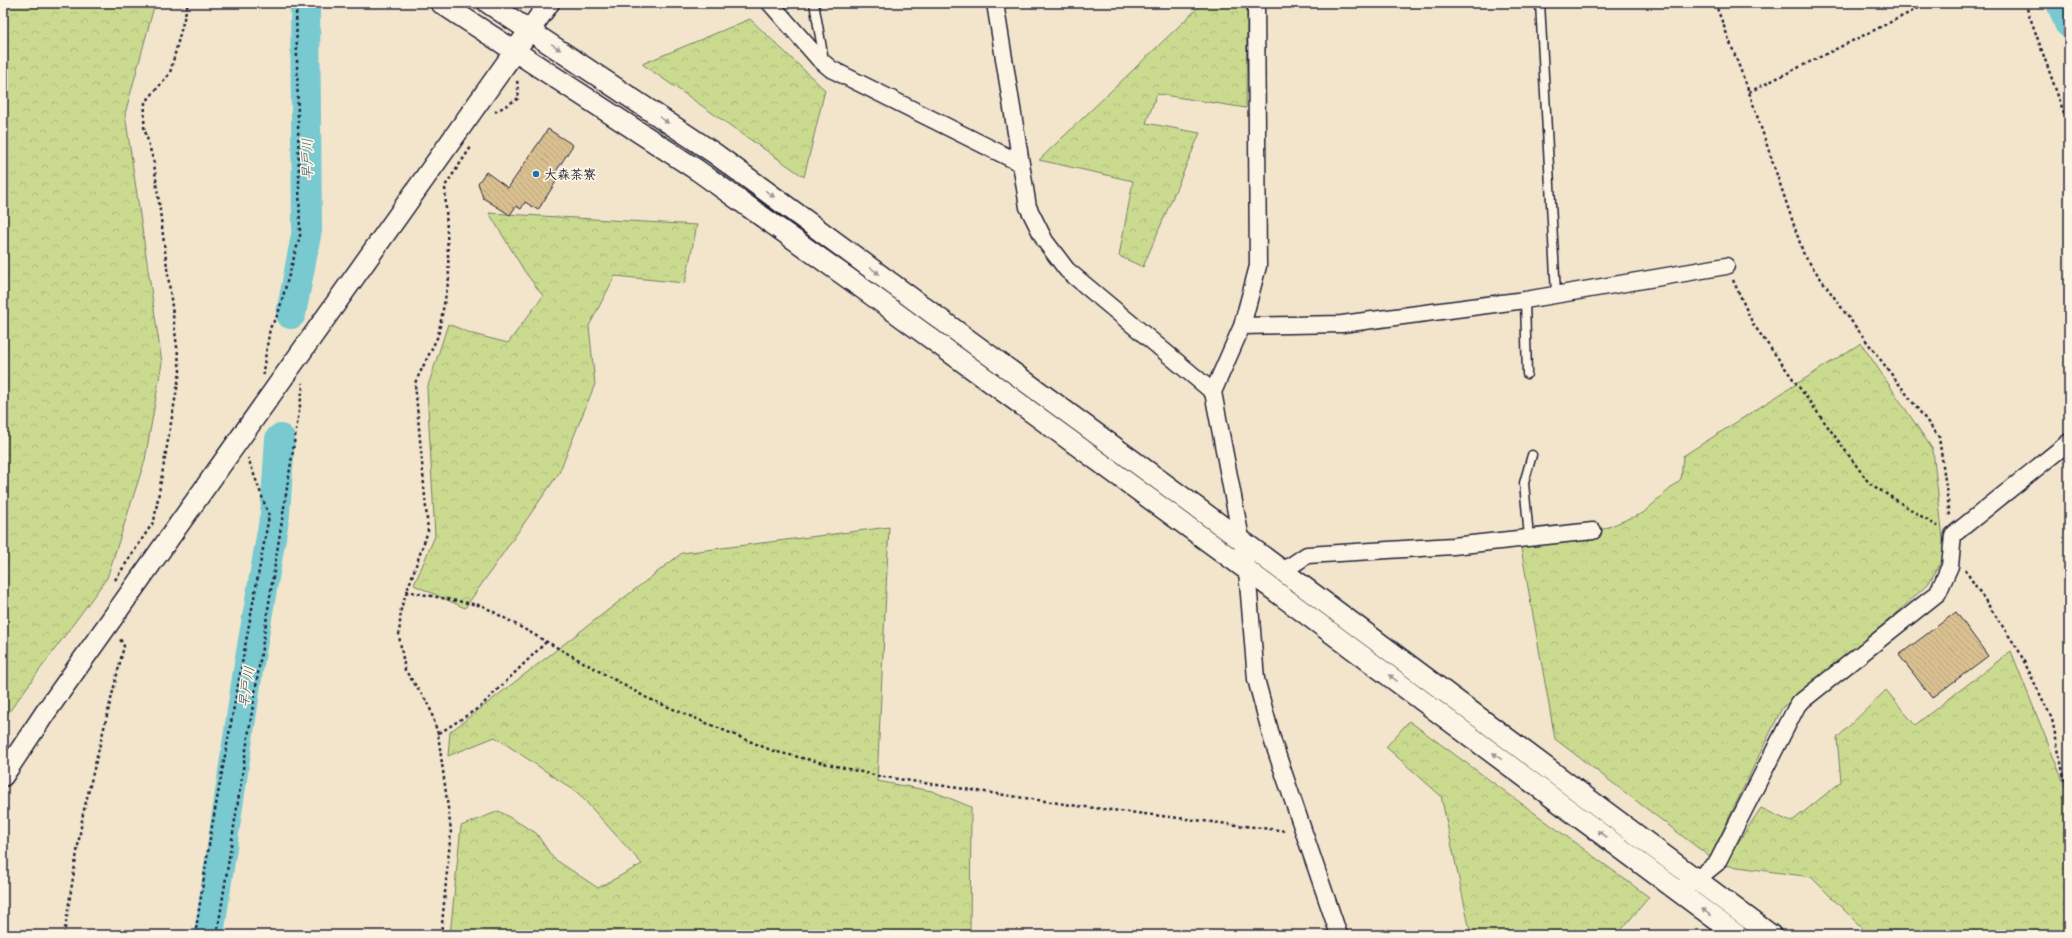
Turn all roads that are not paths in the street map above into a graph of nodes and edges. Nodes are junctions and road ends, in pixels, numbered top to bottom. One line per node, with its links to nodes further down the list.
1 (441, 3): 10 (street)
2 (488, 3): 9 (street)
3 (549, 3): 9 (street)
4 (770, 3): 11 (street)
5 (814, 3): 11 (lane)
6 (995, 3): 12 (street)
7 (1256, 3): 16 (street)
8 (1540, 3): 14 (lane)
9 (530, 30): 10 (street); 23 (street, one-way to 23)
10 (515, 49): 24 (street); 26 (street)
11 (819, 60): 12 (street)
12 (1020, 163): 18 (street)
13 (1726, 266): 14 (street)
14 (1556, 294): 15 (street)
15 (1525, 300): 16 (street); 17 (lane)
16 (1242, 326): 18 (street)
17 (1527, 374)
18 (1213, 392): 23 (street)
19 (2069, 442): 27 (street)
20 (1532, 455): 22 (lane)
21 (1593, 531): 22 (street)
22 (1530, 537): 25 (street)
23 (1241, 540): 24 (street); 25 (street)
24 (1247, 570): 28 (street, one-way to 24); 29 (street)
25 (1282, 571): 27 (street)
26 (3, 776)
27 (1697, 879): 28 (street); 31 (street)
28 (1677, 890): 30 (street, one-way to 28)
29 (1339, 935)
30 (1737, 935)
31 (1772, 935)

